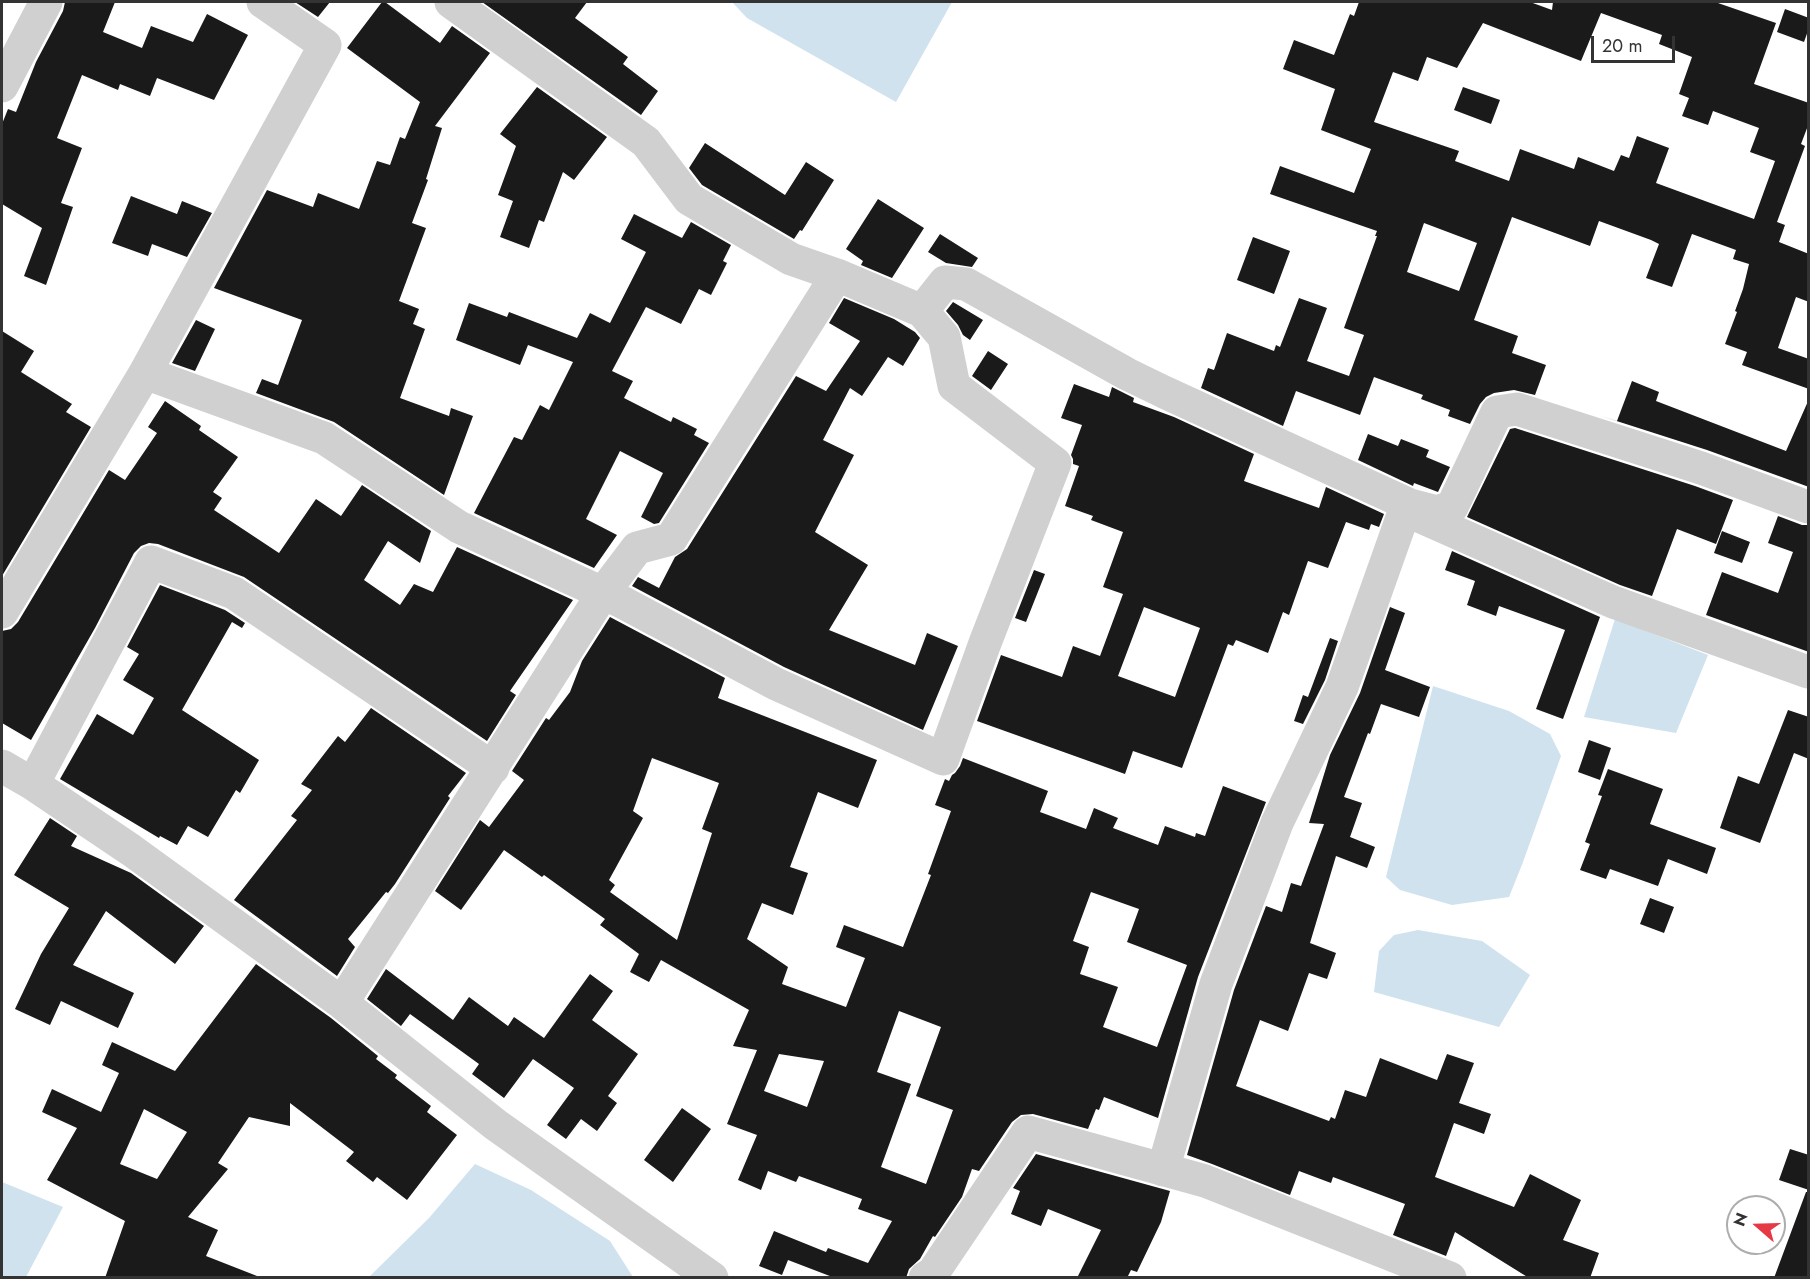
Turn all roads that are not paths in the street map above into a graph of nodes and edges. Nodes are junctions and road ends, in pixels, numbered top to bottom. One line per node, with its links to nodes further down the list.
1 (46, 2): 4 (street)
2 (264, 2): 7 (street)
3 (451, 2): 5 (street)
4 (2, 86)
5 (837, 275): 6 (street); 9 (street)
6 (922, 311): 8 (street); 9 (street)
7 (145, 372): 9 (street); 10 (street)
8 (1809, 507)
9 (603, 593): 13 (street)
10 (2, 612)
11 (1809, 672): 16 (street)
12 (2, 766): 14 (street)
13 (493, 768): 14 (street); 15 (street)
14 (33, 784): 15 (street)
15 (342, 1003): 17 (street)
16 (1164, 1170): 18 (street); 19 (street)
17 (712, 1278)
18 (925, 1278)
19 (1450, 1278)

